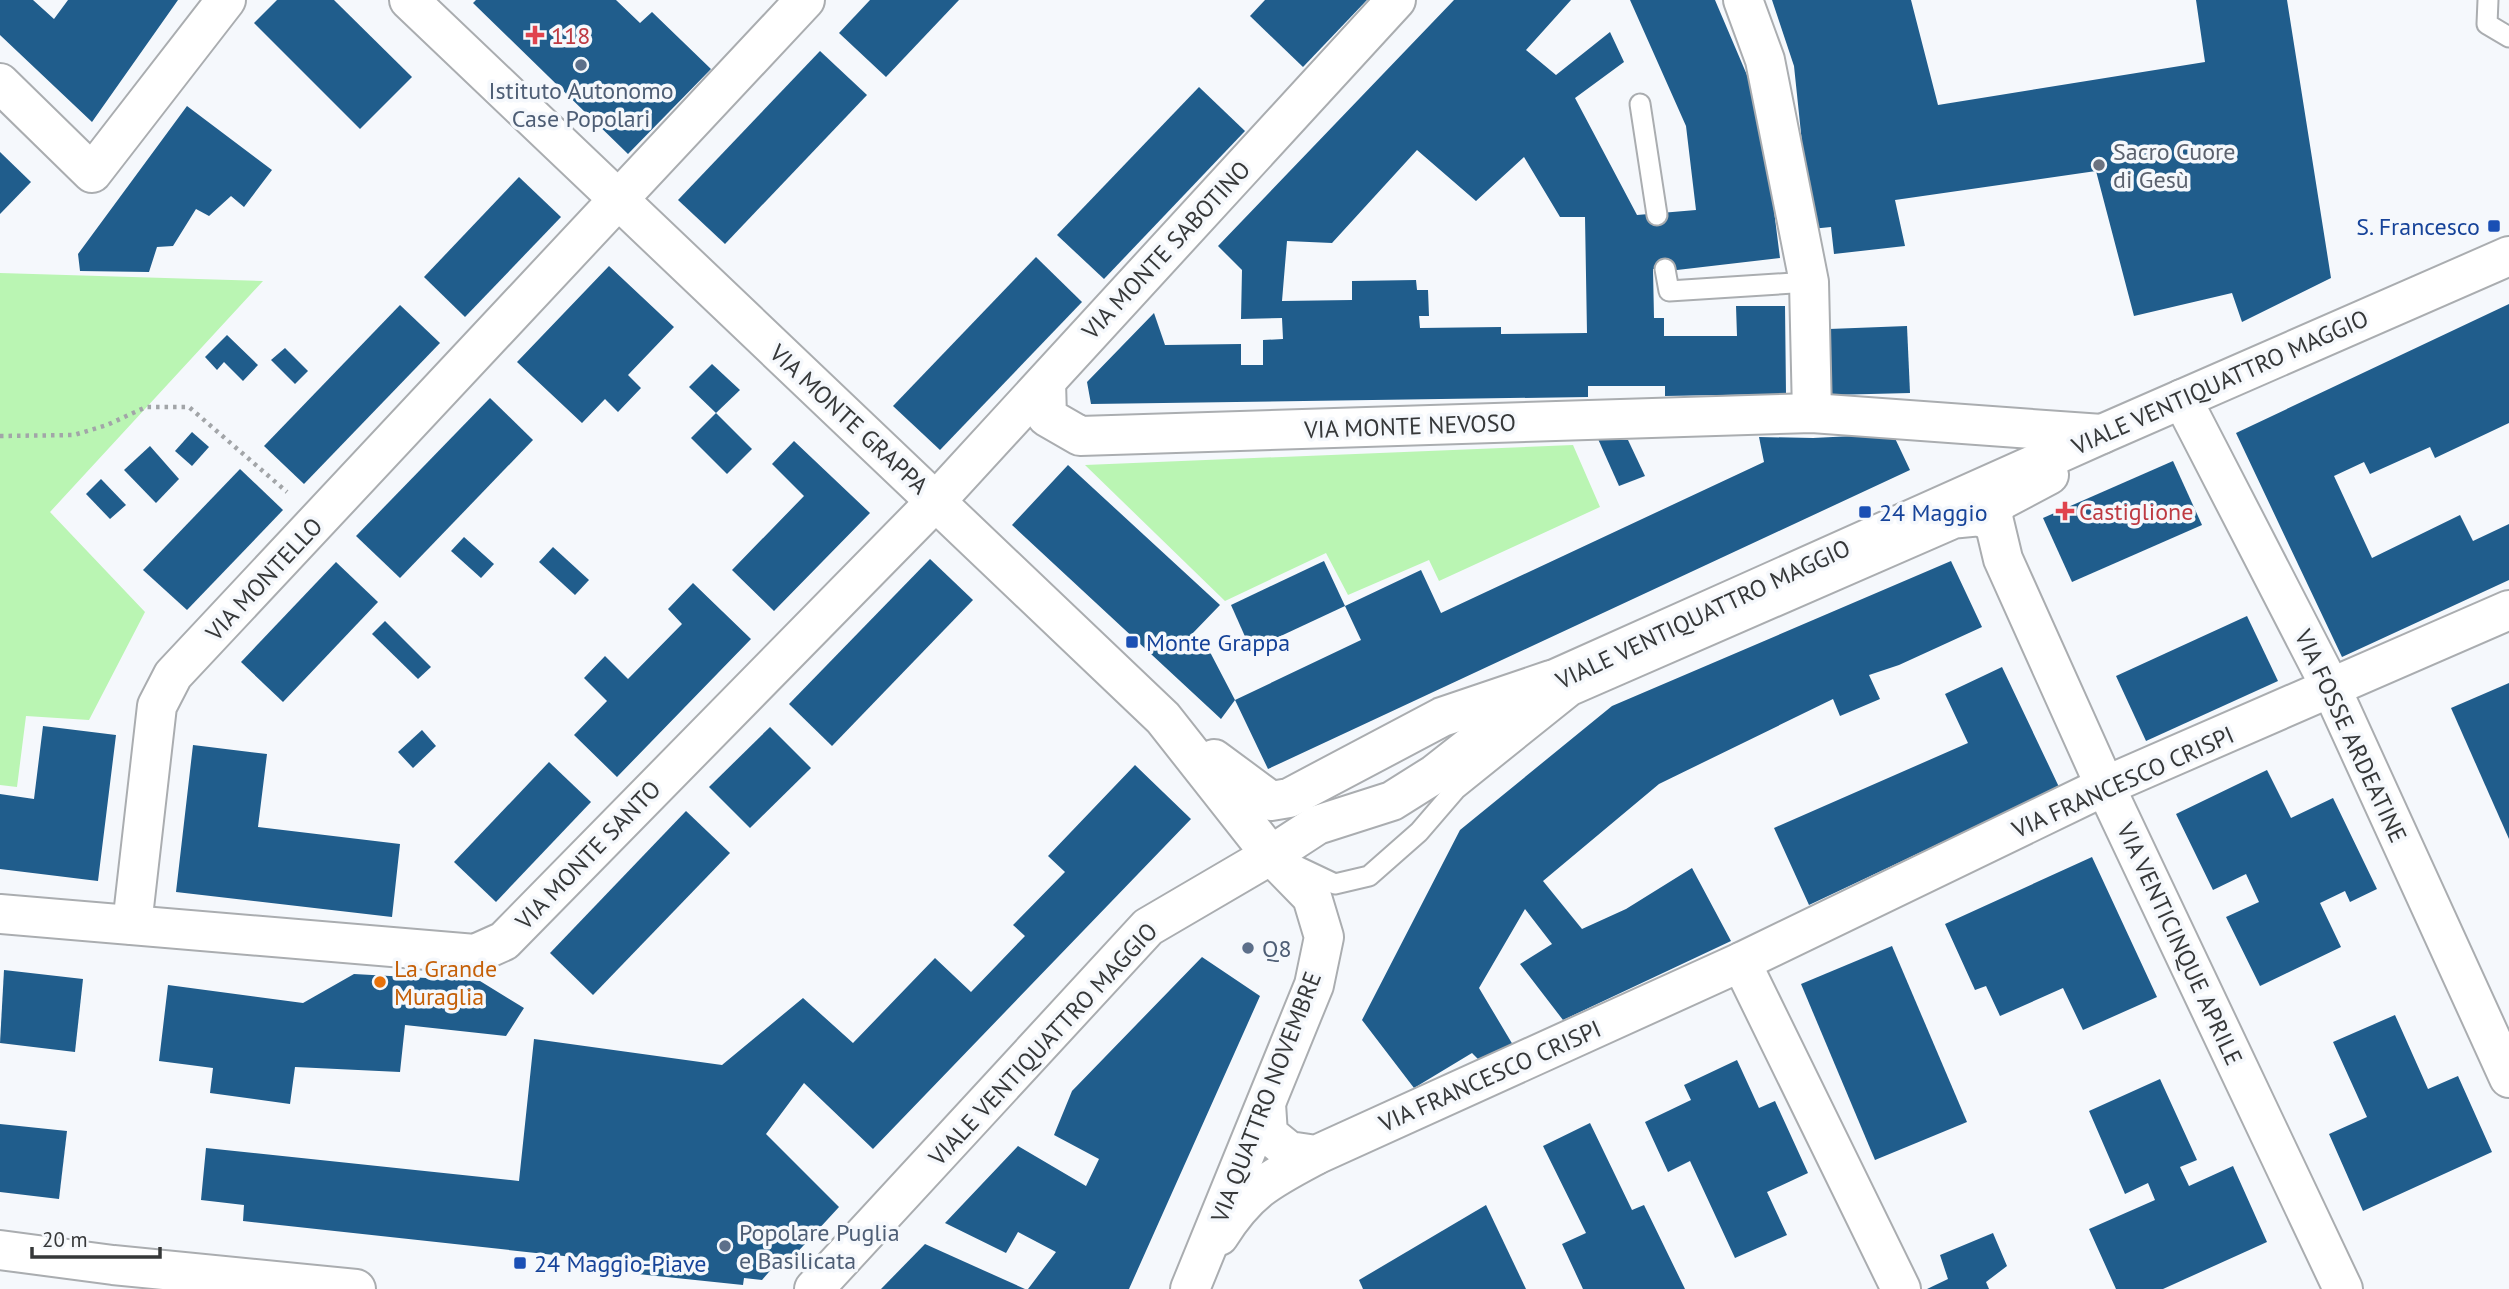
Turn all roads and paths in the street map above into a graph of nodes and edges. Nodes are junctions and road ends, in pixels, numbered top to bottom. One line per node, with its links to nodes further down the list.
1 (226, 0): 8 (street)
2 (408, 0): 10 (street, VIA MONTE GRAPPA)
3 (805, 0): 10 (street, VIA MONTELLO)
4 (1396, 0): 15 (street, VIA MONTE SABOTINO)
5 (1743, 0): 14 (street)
6 (2488, 0): 7 (lane)
7 (2509, 37)
8 (0, 83)
9 (1640, 104): 11 (lane)
10 (617, 198): 20 (street, VIA MONTE GRAPPA); 21 (street, VIA MONTELLO)
11 (1657, 215)
12 (2509, 256): 16 (street, VIALE VENTIQUATTRO MAGGIO)
13 (1665, 270): 14 (lane)
14 (1809, 282): 17 (street)
15 (1046, 382): 17 (street, VIA MONTE NEVOSO); 20 (street, VIA MONTE SABOTINO)
16 (2182, 399): 18 (street, VIALE VENTIQUATTRO MAGGIO); 25 (street, VIA FOSSE ARDEATINE)
17 (1812, 413): 18 (street)
18 (2102, 434): 22 (street, VIA VENTICINQUE APRILE); 24 (street, VIALE VENTIQUATTRO MAGGIO)
19 (0, 436): 21 (path)
20 (936, 501): 26 (street, VIA MONTE GRAPPA); 30 (street, VIA MONTE SANTO)
21 (319, 521): 30 (street, VIA MONTELLO)
22 (2003, 559): 27 (street, VIA VENTICINQUE APRILE); 28 (lane)
23 (2509, 610): 25 (street, VIA FRANCESCO CRISPI)
24 (1557, 678): 26 (street); 28 (street, VIALE VENTIQUATTRO MAGGIO)
25 (2332, 690): 27 (street, VIA FRANCESCO CRISPI); 32 (street, VIA FOSSE ARDEATINE)
26 (1163, 718): 28 (street, VIA MONTE GRAPPA)
27 (2105, 786): 31 (street, VIA FRANCESCO CRISPI); 41 (street, VIA VENTICINQUE APRILE)
28 (1271, 855): 33 (street, VIA QUATTRO NOVEMBRE); 39 (street, VIALE VENTIQUATTRO MAGGIO)
29 (0, 914): 30 (street)
30 (132, 925)
31 (1741, 962): 34 (street, VIA FRANCESCO CRISPI); 40 (street)
32 (2509, 1078)
33 (1266, 1104): 34 (street); 37 (street, VIA QUATTRO NOVEMBRE)
34 (1316, 1155): 37 (street, VIA QUATTRO NOVEMBRE)
35 (0, 1250): 36 (street)
36 (111, 1277): 38 (street)
37 (1193, 1280)
38 (356, 1289)
39 (814, 1289)
40 (1901, 1289)
41 (2343, 1289)

